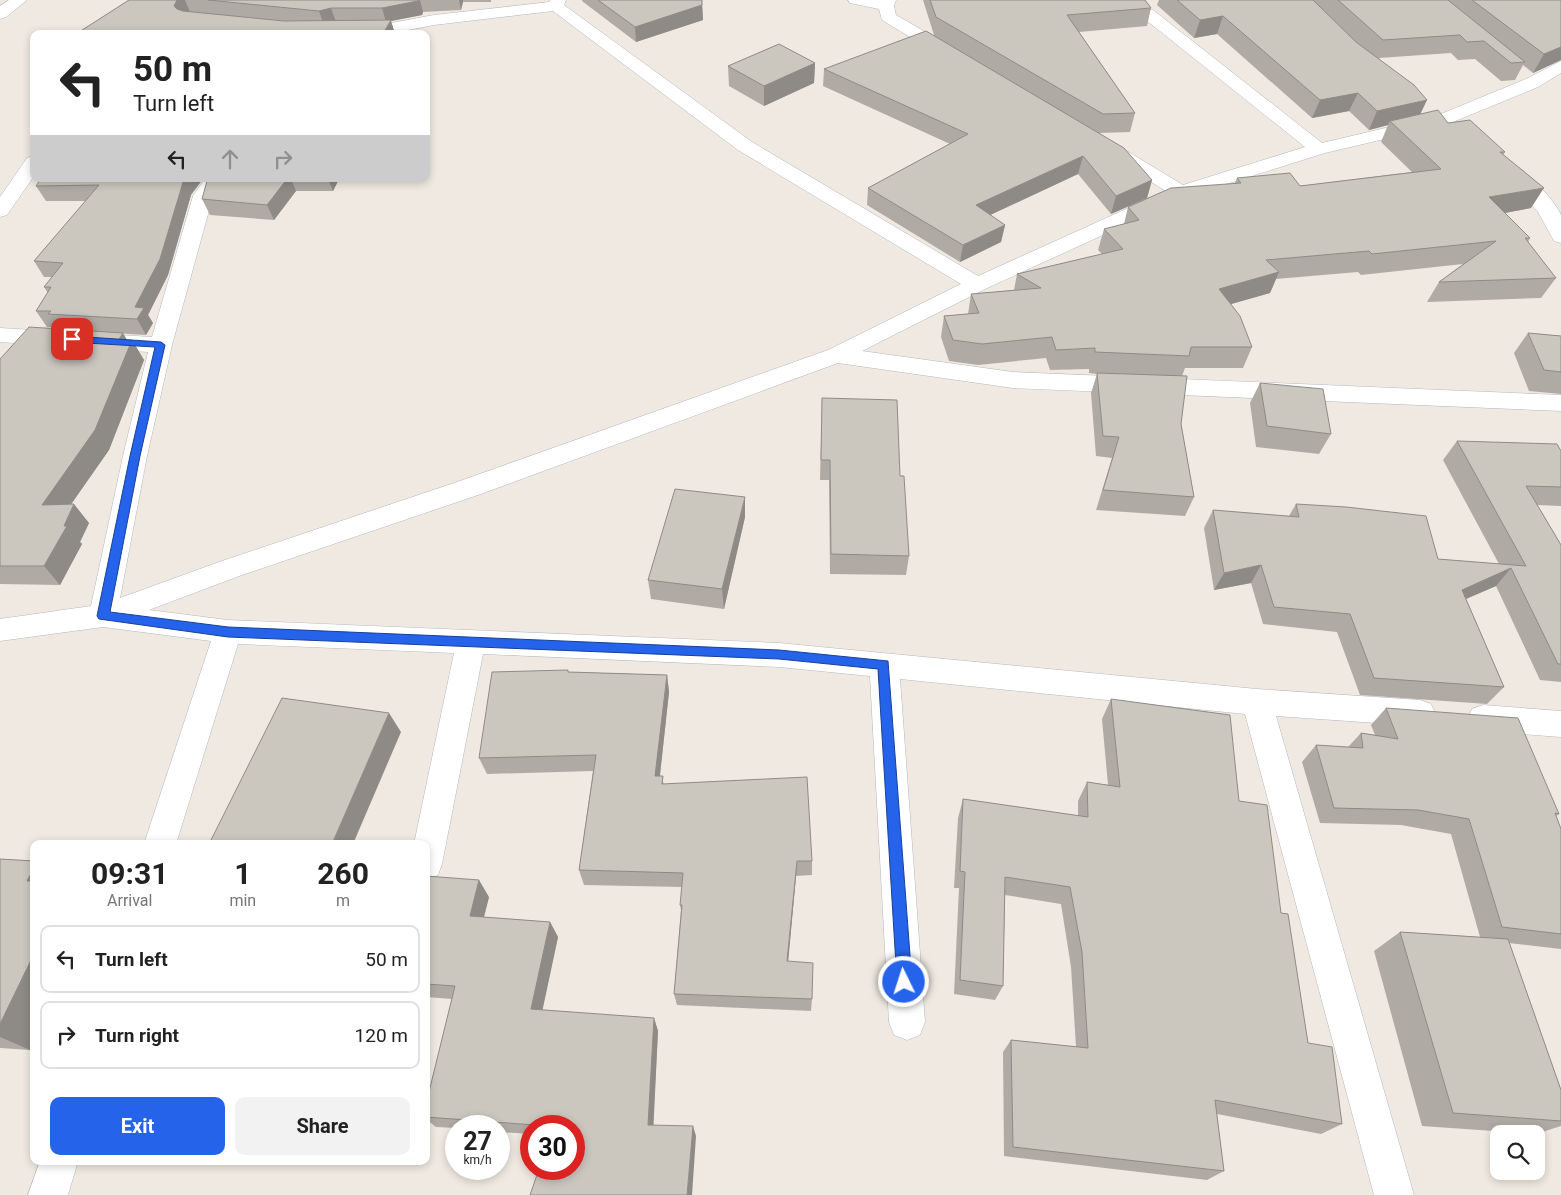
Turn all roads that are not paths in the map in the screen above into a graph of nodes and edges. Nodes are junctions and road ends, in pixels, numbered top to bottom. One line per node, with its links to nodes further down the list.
1 (19, 0): 5 (street)
2 (856, 0): 4 (street)
3 (557, 3): 7 (street); 20 (street)
4 (887, 3): 8 (street)
5 (0, 14)
6 (1147, 14): 13 (street)
7 (332, 30)
8 (963, 61)
9 (1561, 66): 10 (street)
10 (1434, 114): 11 (street); 13 (street)
11 (1464, 134)
12 (1097, 141): 17 (street)
13 (1319, 149): 17 (street)
14 (1501, 159): 19 (street)
15 (30, 168): 18 (street)
16 (212, 182): 22 (street)
17 (1181, 192): 20 (street)
18 (0, 211)
19 (1561, 237)
20 (977, 284): 23 (street)
21 (9, 336): 22 (street); 24 (street)
22 (161, 345): 26 (street)
23 (836, 355): 25 (street); 26 (street)
24 (0, 358)
25 (1561, 403)
26 (103, 616): 27 (street); 28 (street)
27 (0, 630)
28 (228, 632): 29 (street); 33 (street)
29 (471, 642): 30 (street); 34 (street)
30 (884, 664): 31 (street); 35 (street)
31 (1256, 702): 32 (street); 38 (street)
32 (1561, 724)
33 (161, 840)
34 (430, 844)
35 (907, 1022)
36 (58, 1165): 37 (street)
37 (48, 1195)
38 (1394, 1195)

